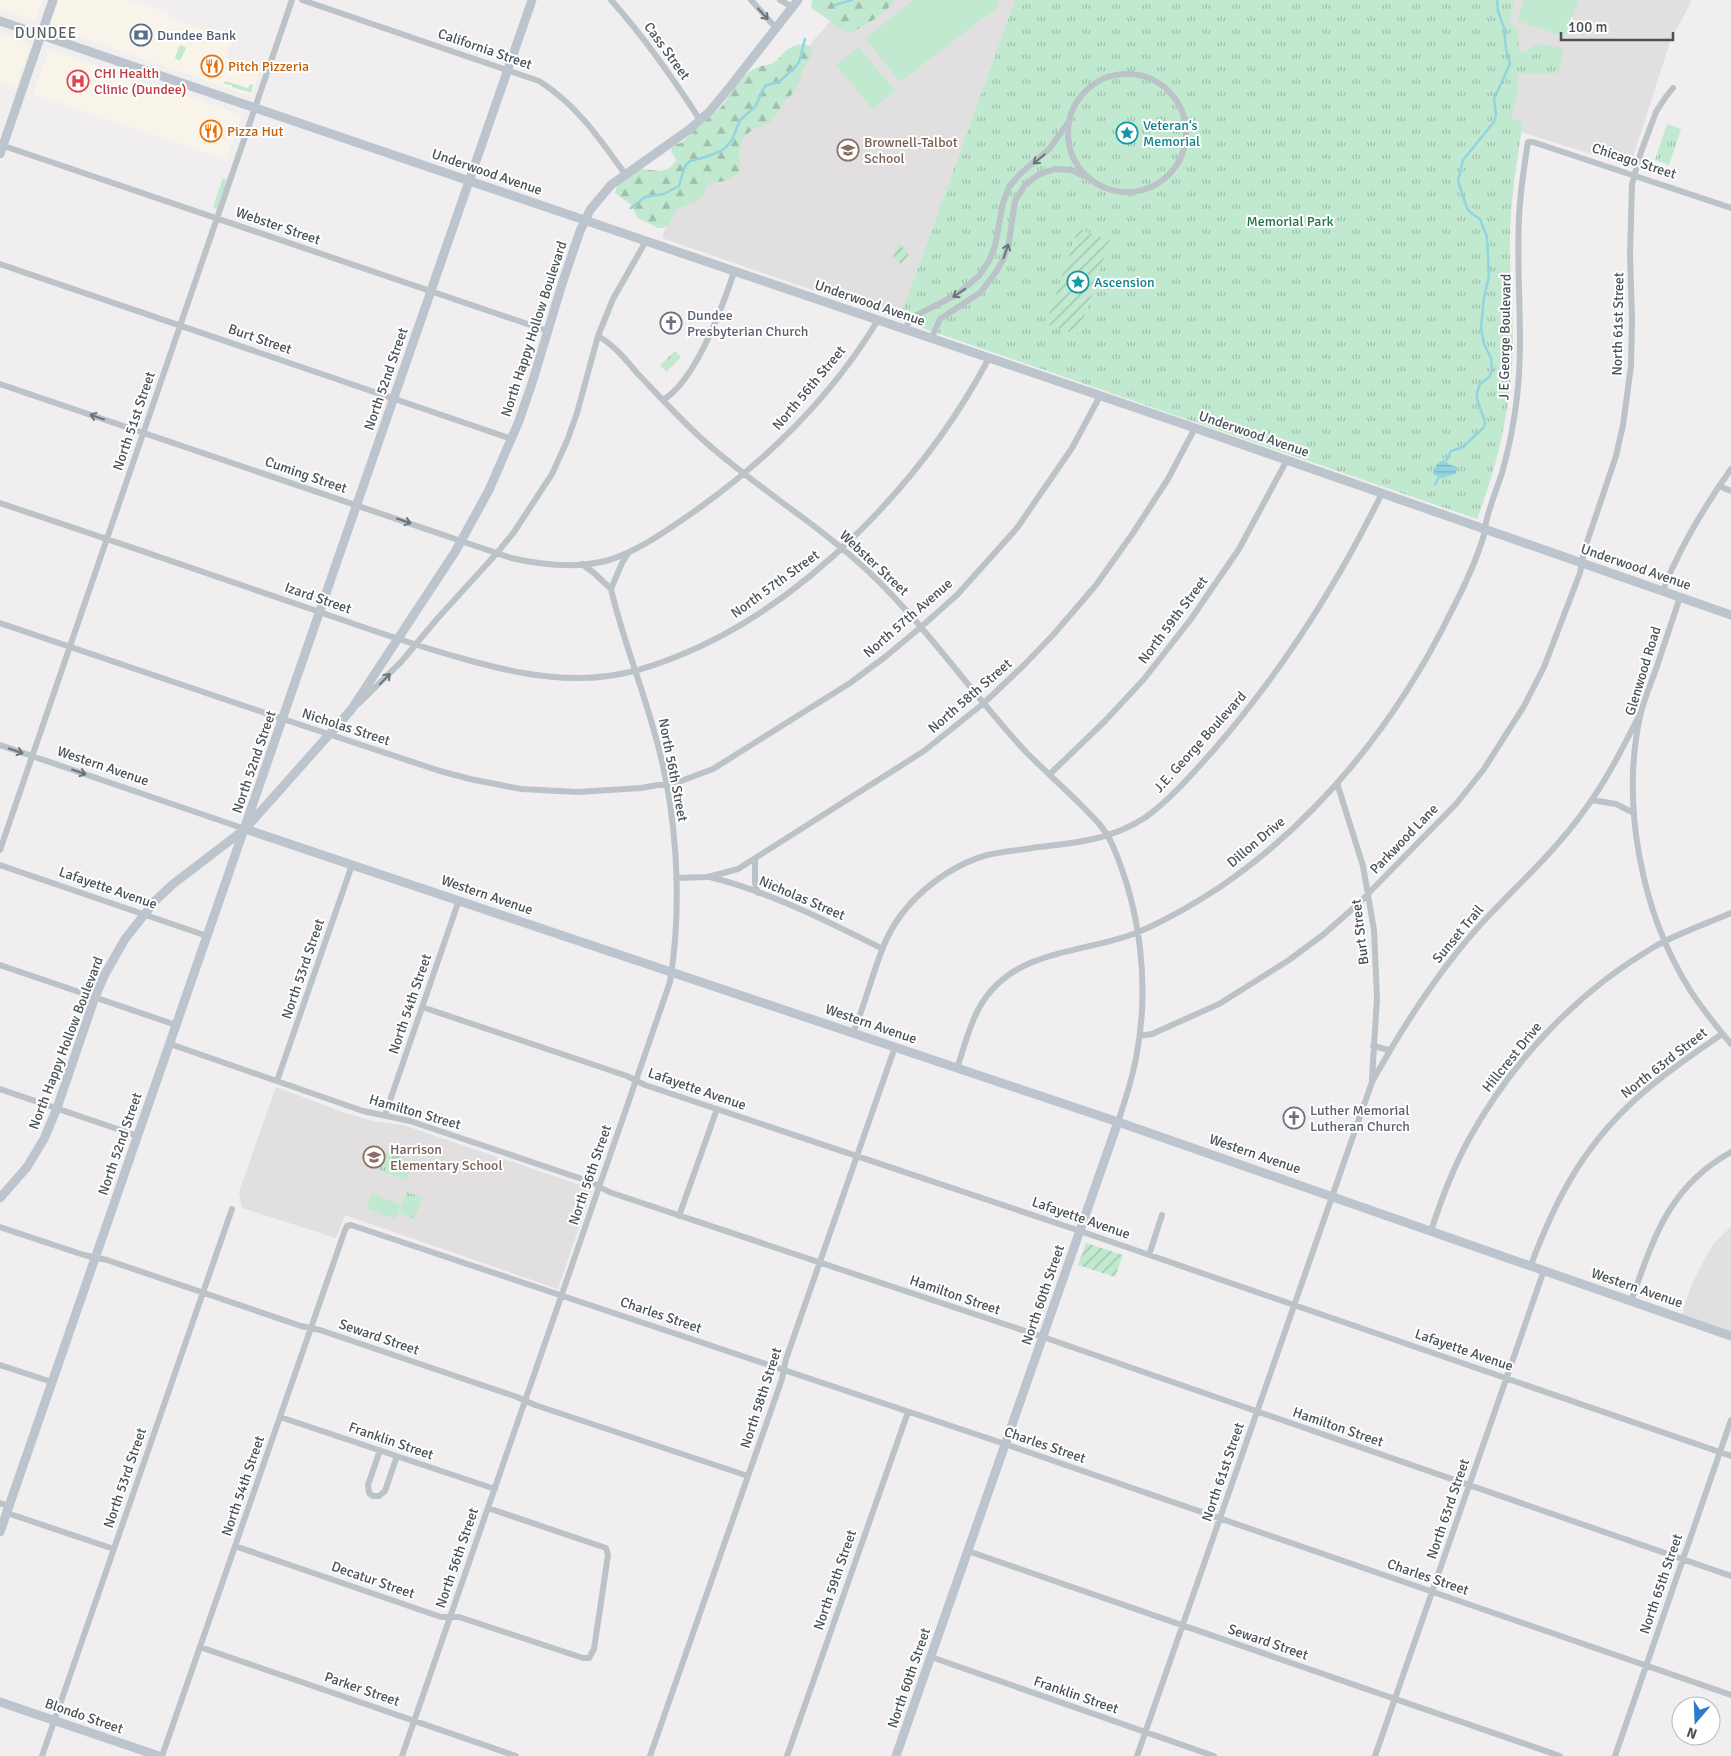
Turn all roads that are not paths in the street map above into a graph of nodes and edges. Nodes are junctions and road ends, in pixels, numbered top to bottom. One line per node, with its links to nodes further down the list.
1 (53, 0): 11 (street)
2 (292, 0): 14 (street, North 51st Street)
3 (302, 0): 12 (street, California Street)
4 (532, 0): 12 (street, North 52nd Street)
5 (611, 0): 15 (street, Cass Street)
6 (751, 0): 10 (street, one-way to 10)
7 (780, 0): 8 (street)
8 (795, 4): 10 (street, North Happy Hollow Boulevard)
9 (0, 21): 11 (street, Underwood Avenue)
10 (776, 28): 15 (street, North Happy Hollow Boulevard)
11 (41, 35): 14 (street, Underwood Avenue); 18 (street)
12 (508, 71): 19 (street, California Street); 22 (street, North 52nd Street)
13 (1674, 88): 20 (street, North 61st Street)
14 (255, 108): 22 (street, Underwood Avenue); 24 (street, North 51st Street)
15 (700, 120): 19 (street, North Happy Hollow Boulevard)
16 (1069, 121): 21 (street); 21 (street); 32 (street, one-way to 32)
17 (1528, 142): 20 (street, Chicago Street); 52 (street, J E George Boulevard)
18 (1, 148): 24 (street, Webster Street)
19 (625, 174): 25 (street, North Happy Hollow Boulevard)
20 (1634, 174): 23 (street, Chicago Street); 59 (street, North 61st Street)
21 (1087, 177): 35 (street, one-way to 21)
22 (470, 181): 25 (street, Underwood Avenue); 29 (street, North 52nd Street)
23 (1731, 208)
24 (217, 218): 29 (street, Webster Street); 31 (street, North 51st Street)
25 (585, 220): 26 (street, Underwood Avenue); 33 (street, North Happy Hollow Boulevard)
26 (646, 241): 28 (street, Underwood Avenue); 34 (street, North Happy Hollow Boulevard)
27 (0, 264): 31 (street, Burt Street)
28 (734, 272): 30 (street, Underwood Avenue); 40 (street)
29 (432, 291): 33 (street, Webster Street); 39 (street, North 52nd Street)
30 (878, 320): 32 (street, Underwood Avenue); 46 (street, North 56th Street)
31 (181, 326): 39 (street, Burt Street); 42 (street, North 51st Street)
32 (904, 329): 35 (street, Underwood Avenue)
33 (548, 331): 43 (street, North Happy Hollow Boulevard)
34 (598, 336): 40 (street, Webster Street); 57 (street, North Happy Hollow Boulevard)
35 (931, 338): 36 (street, Underwood Avenue)
36 (989, 358): 38 (street, Underwood Avenue); 55 (street, North 57th Street)
37 (0, 384): 42 (street, Cuming Street, one-way to 37)
38 (1100, 396): 41 (street, Underwood Avenue); 67 (street, North 57th Avenue)
39 (394, 398): 43 (street, Burt Street); 51 (street, North 52nd Street)
40 (663, 400): 46 (street, Webster Street)
41 (1195, 428): 44 (street, Underwood Avenue); 72 (street, North 58th Street)
42 (144, 432): 51 (street, Cuming Street); 53 (street, North 51st Street)
43 (512, 439): 54 (street, North Happy Hollow Boulevard)
44 (1287, 460): 49 (street, Underwood Avenue); 79 (street, North 59th Street)
45 (1731, 469): 47 (street)
46 (744, 474): 55 (street, Webster Street); 56 (street, North 56th Street)
47 (1719, 486): 48 (street); 62 (street)
48 (1731, 491)
49 (1382, 493): 52 (street, Underwood Avenue); 85 (street, J.E. George Boulevard)
50 (0, 503): 53 (street, Izard Street)
51 (357, 505): 54 (street, Cuming Street, one-way to 54); 64 (street, North 52nd Street)
52 (1485, 529): 59 (street, Underwood Avenue); 80 (street, Dillon Drive)
53 (107, 539): 64 (street, Izard Street); 70 (street, North 51st Street)
54 (462, 541): 57 (street, Cuming Street); 68 (street, North Happy Hollow Boulevard)
55 (842, 548): 67 (street, Webster Street); 71 (street, North 57th Street)
56 (630, 551): 58 (street, North 56th Street); 61 (street, North 56th Street)
57 (497, 553): 60 (street, Cuming Street); 69 (street, North Happy Hollow Boulevard)
58 (608, 560): 60 (street, Cuming Street)
59 (1582, 563): 62 (street, Underwood Avenue); 93 (street, Parkwood Lane)
60 (582, 564): 61 (street)
61 (611, 589): 71 (street, North 56th Street)
62 (1662, 590): 63 (street, Underwood Avenue)
63 (1680, 597): 65 (street, Underwood Avenue); 74 (street, Glenwood Road)
64 (320, 612): 68 (street, Izard Street); 75 (street, North 52nd Street)
65 (1731, 614)
66 (0, 623): 70 (street, Nicholas Street)
67 (921, 627): 72 (street, Webster Street); 81 (street, North 57th Avenue)
68 (399, 639): 69 (street, Izard Street); 73 (street, North Happy Hollow Boulevard)
69 (415, 645): 71 (street, Izard Street); 73 (street, North Happy Hollow Boulevard, one-way to 69)
70 (70, 647): 75 (street, Nicholas Street); 78 (street, North 51st Street)
71 (636, 671): 81 (street, North 56th Street)
72 (984, 703): 79 (street, Webster Street); 87 (street, North 58th Street)
73 (351, 710): 76 (street, North Happy Hollow Boulevard)
74 (1641, 712): 82 (street, Sunset Trail); 83 (street, Glenwood Road)
75 (283, 719): 76 (street, Nicholas Street); 84 (street, North 52nd Street)
76 (330, 734): 81 (street, Nicholas Street); 84 (street, North Happy Hollow Boulevard)
77 (0, 745): 78 (street, Western Avenue, one-way to 78)
78 (32, 757): 84 (street, Western Avenue, one-way to 84); 86 (street, North 51st Street)
79 (1050, 774): 85 (street, Webster Street)
80 (1337, 783): 93 (street, Burt Street); 97 (street, Dillon Drive)
81 (666, 784): 91 (street, North 56th Street)
82 (1592, 800): 83 (street); 113 (street, Sunset Trail)
83 (1634, 813): 99 (street, Glenwood Road)
84 (245, 830): 89 (street, Western Avenue); 96 (street, North Happy Hollow Boulevard); 98 (street, North 52nd Street)
85 (1108, 835): 97 (street, North 60th Street); 100 (street, J.E. George Boulevard)
86 (0, 850)
87 (755, 859): 90 (street, North 58th Street); 92 (street)
88 (0, 865): 96 (street, Lafayette Avenue)
89 (352, 865): 94 (street, Western Avenue); 115 (street, North 53rd Street)
90 (708, 877): 91 (street, North 58th Street); 92 (street, Nicholas Street)
91 (676, 878): 102 (street, North 56th Street)
92 (758, 893): 100 (street, Nicholas Street)
93 (1368, 893): 108 (street, Parkwood Lane); 111 (street, Burt Street)
94 (459, 900): 102 (street, Western Avenue); 104 (street, North 54th Street)
95 (1731, 913): 99 (street, Hillcrest Drive)
96 (144, 914): 98 (street, Lafayette Avenue); 103 (street, North Happy Hollow Boulevard)
97 (1138, 932): 108 (street, North 60th Street); 114 (street, Dillon Drive)
98 (207, 936): 105 (street, North 52nd Street)
99 (1665, 942): 107 (street, Glenwood Road); 135 (street, Hillcrest Drive)
100 (883, 949): 106 (street, J.E. George Boulevard)
101 (0, 964): 103 (street)
102 (672, 972): 106 (street, Western Avenue); 116 (street, North 56th Street)
103 (95, 997): 105 (street); 119 (street, North Happy Hollow Boulevard)
104 (422, 1007): 116 (street, Lafayette Avenue); 121 (street, North 54th Street)
105 (176, 1025): 109 (street, North 52nd Street)
106 (853, 1033): 112 (street, Western Avenue)
107 (1722, 1034): 110 (street, Glenwood Road); 139 (street, North 63rd Street)
108 (1140, 1036): 122 (street, North 60th Street)
109 (170, 1044): 115 (street, Hamilton Street); 123 (street, North 52nd Street)
110 (1731, 1044)
111 (1374, 1046): 113 (street); 117 (street, Burt Street)
112 (895, 1047): 114 (street, Western Avenue); 125 (street, North 58th Street)
113 (1389, 1050): 117 (street, Sunset Trail)
114 (957, 1068): 122 (street, Western Avenue)
115 (277, 1081): 121 (street, Hamilton Street)
116 (636, 1081): 120 (street, Lafayette Avenue); 126 (street, North 56th Street)
117 (1372, 1082): 127 (street, Sunset Trail)
118 (0, 1089): 119 (street)
119 (57, 1108): 123 (street); 128 (street, North Happy Hollow Boulevard)
120 (717, 1109): 125 (street, Lafayette Avenue); 131 (street)
121 (385, 1115): 126 (street, Hamilton Street)
122 (1118, 1122): 127 (street, Western Avenue); 134 (street, North 60th Street)
123 (138, 1136): 137 (street, North 52nd Street)
124 (1731, 1152): 143 (street)
125 (857, 1156): 134 (street, Lafayette Avenue); 138 (street, North 58th Street)
126 (599, 1187): 131 (street, Hamilton Street); 142 (street, North 56th Street)
127 (1332, 1196): 135 (street, Western Avenue); 144 (street, North 61st Street)
128 (0, 1198)
129 (232, 1209): 141 (street, North 53rd Street)
130 (1162, 1215): 136 (street)
131 (680, 1216): 138 (street, Hamilton Street)
132 (349, 1225): 142 (street, Charles Street); 145 (street, North 54th Street)
133 (0, 1226): 137 (street, Seward Street)
134 (1080, 1231): 136 (street, Lafayette Avenue); 147 (street, North 60th Street)
135 (1431, 1231): 139 (street, Western Avenue)
136 (1149, 1255): 144 (street, Lafayette Avenue)
137 (96, 1257): 141 (street, Seward Street); 151 (street, North 52nd Street)
138 (820, 1263): 147 (street, Hamilton Street); 149 (street, North 58th Street)
139 (1531, 1265): 140 (street, Western Avenue)
140 (1544, 1270): 143 (street, Western Avenue); 150 (street, North 63rd Street)
141 (202, 1292): 145 (street, Seward Street); 170 (street, North 53rd Street)
142 (562, 1295): 149 (street, Charles Street); 152 (street, North 56th Street)
143 (1631, 1301): 146 (street, Western Avenue)
144 (1294, 1304): 150 (street, Lafayette Avenue); 154 (street, North 61st Street)
145 (310, 1328): 152 (street, Seward Street); 155 (street, North 54th Street)
146 (1731, 1336)
147 (1043, 1337): 154 (street, Hamilton Street); 157 (street, North 60th Street)
148 (0, 1364): 151 (street)
149 (784, 1370): 153 (street, Charles Street); 162 (street, North 58th Street)
150 (1506, 1378): 159 (street, Lafayette Avenue); 163 (street, North 63rd Street)
151 (52, 1382): 165 (street, North 52nd Street)
152 (525, 1401): 162 (street, Seward Street); 164 (street, North 56th Street)
153 (908, 1412): 157 (street, Charles Street); 191 (street, North 59th Street)
154 (1257, 1412): 163 (street, Hamilton Street); 167 (street, North 61st Street)
155 (280, 1417): 158 (street, Franklin Street); 169 (street, North 54th Street)
156 (1731, 1420): 159 (street, North 65th Street)
157 (1005, 1444): 167 (street, Charles Street); 171 (street, North 60th Street)
158 (380, 1450): 160 (street, Franklin Street); 160 (street)
159 (1720, 1452): 161 (street, Lafayette Avenue); 172 (street, North 65th Street)
160 (397, 1456): 164 (street, Franklin Street)
161 (1731, 1456)
162 (748, 1476): 190 (street, North 58th Street)
163 (1469, 1485): 172 (street, Hamilton Street); 174 (street, North 63rd Street)
164 (494, 1489): 166 (street, North 56th Street)
165 (5, 1507): 168 (street, North 52nd Street); 170 (street)
166 (488, 1508): 175 (street, North 56th Street); 175 (street, Decatur Street)
167 (1220, 1518): 174 (street, Charles Street); 176 (street, North 61st Street)
168 (0, 1532)
169 (235, 1546): 175 (street, Decatur Street); 177 (street, North 54th Street)
170 (114, 1549): 183 (street, North 53rd Street)
171 (968, 1551): 176 (street, Seward Street); 178 (street, North 60th Street)
172 (1683, 1559): 173 (street, Hamilton Street); 179 (street, North 65th Street)
173 (1731, 1576)
174 (1432, 1592): 179 (street, Charles Street); 181 (street, North 63rd Street)
175 (450, 1617): 184 (street, North 56th Street)
176 (1182, 1626): 181 (street, Seward Street); 185 (street, North 61st Street)
177 (200, 1647): 184 (street, Parker Street); 187 (street, North 54th Street)
178 (931, 1657): 185 (street, Franklin Street); 192 (street, North 60th Street)
179 (1646, 1666): 180 (street, Charles Street); 197 (street, North 65th Street)
180 (1731, 1696)
181 (1395, 1699): 195 (street, North 63rd Street); 196 (street, Seward Street)
182 (0, 1702): 183 (street, Blondo Street)
183 (54, 1720): 186 (street, North 53rd Street); 187 (street, Blondo Street)
184 (414, 1721): 188 (street, North 56th Street); 189 (street, Parker Street)
185 (1145, 1732): 193 (street, North 61st Street); 194 (street, Franklin Street)
186 (42, 1756)
187 (161, 1756)
188 (402, 1756)
189 (516, 1756)
190 (650, 1756)
191 (787, 1756)
192 (896, 1756)
193 (1137, 1756)
194 (1214, 1756)
195 (1375, 1756)
196 (1560, 1756)
197 (1614, 1756)

